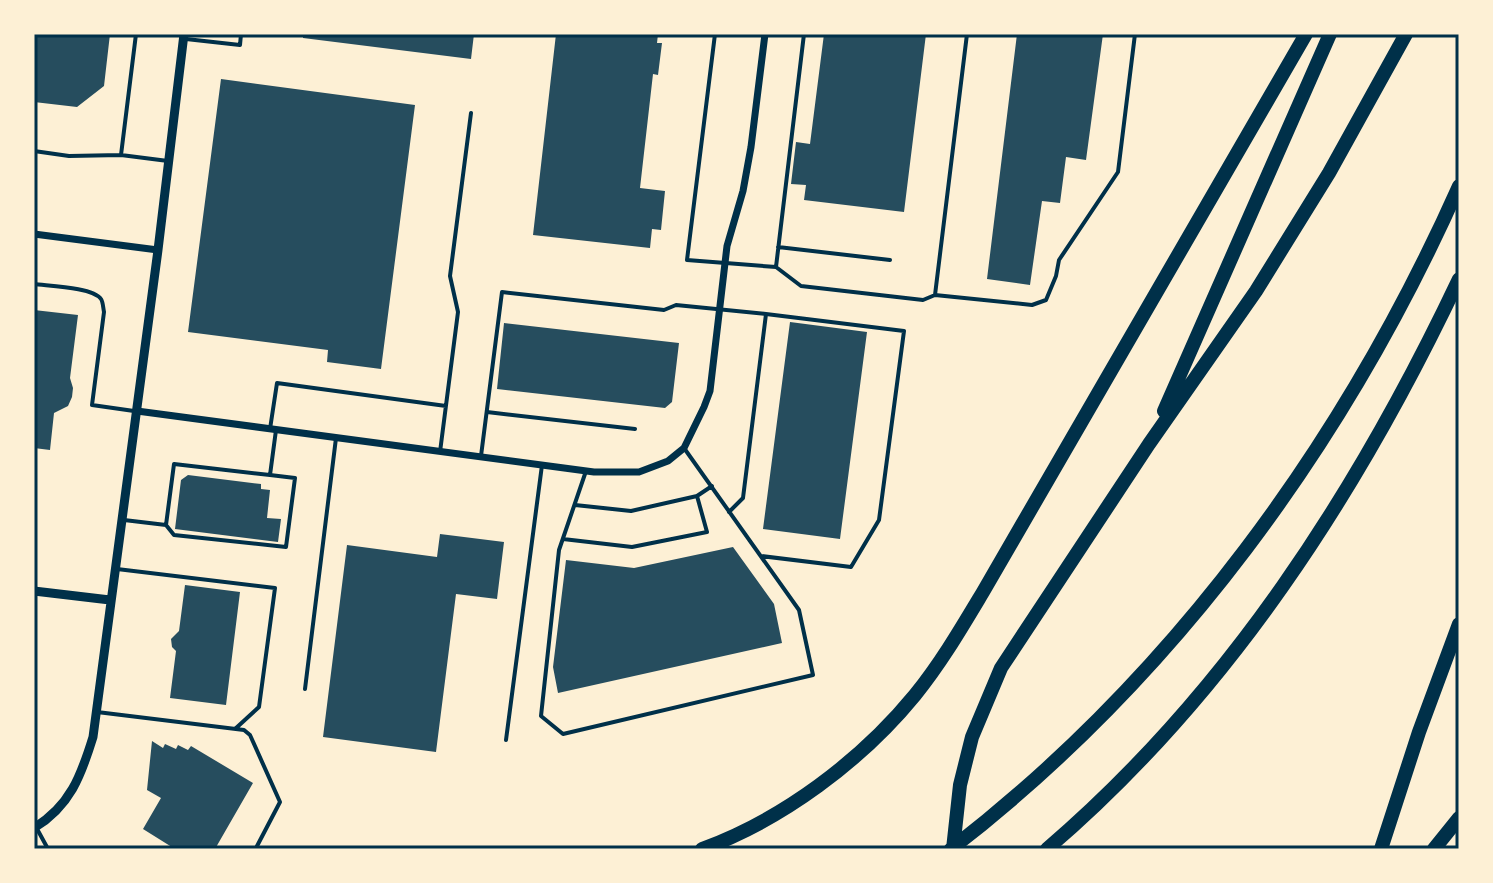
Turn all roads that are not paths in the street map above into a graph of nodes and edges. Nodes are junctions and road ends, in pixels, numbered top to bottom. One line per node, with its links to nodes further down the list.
1 (136, 34): 14 (lane)
2 (241, 34): 11 (lane)
3 (715, 34): 21 (lane)
4 (765, 34): 21 (street)
5 (804, 34): 18 (lane)
6 (967, 34): 25 (lane)
7 (1135, 34): 25 (lane)
8 (1306, 34): 61 (highway)
9 (1330, 34): 34 (highway)
10 (1406, 34): 34 (highway)
11 (184, 36): 15 (street)
12 (471, 113): 28 (lane)
13 (34, 151): 14 (lane)
14 (121, 155): 15 (lane)
15 (168, 161): 19 (street)
16 (1459, 186): 62 (highway)
17 (34, 234): 19 (street)
18 (778, 247): 20 (lane); 22 (lane)
19 (158, 250): 29 (street)
20 (890, 260)
21 (725, 264): 22 (lane); 26 (street)
22 (776, 267): 25 (lane)
23 (1459, 279): 63 (highway)
24 (34, 284): 29 (lane)
25 (935, 295)
26 (719, 309): 27 (lane); 30 (lane); 35 (street)
27 (766, 314): 44 (lane); 48 (lane)
28 (446, 406): 31 (lane); 36 (lane)
29 (137, 411): 31 (street); 45 (street)
30 (487, 412): 32 (lane); 37 (lane)
31 (273, 429): 33 (street); 40 (lane)
32 (635, 429)
33 (336, 438): 36 (street); 53 (lane)
34 (1149, 444): 62 (highway)
35 (684, 448): 39 (street); 41 (lane)
36 (440, 452): 37 (street)
37 (481, 457): 38 (street)
38 (542, 465): 39 (street); 56 (lane)
39 (586, 471): 43 (lane)
40 (270, 475): 46 (lane); 46 (lane)
41 (712, 486): 42 (lane); 44 (lane)
42 (697, 496): 43 (lane); 47 (lane)
43 (575, 505): 47 (lane)
44 (729, 512): 48 (lane)
45 (122, 520): 46 (lane); 49 (street)
46 (166, 525)
47 (563, 539): 48 (lane)
48 (761, 556)
49 (115, 569): 51 (street); 55 (lane)
50 (34, 591): 51 (street)
51 (110, 600): 54 (street)
52 (1459, 624): 64 (highway)
53 (305, 689)
54 (97, 712): 55 (lane); 58 (street)
55 (235, 729): 59 (lane)
56 (506, 740)
57 (1459, 818): 65 (highway)
58 (35, 828): 60 (lane)
59 (256, 848)
60 (48, 849)
61 (702, 849)
62 (952, 849)
63 (1047, 849)
64 (1381, 849)
65 (1434, 849)

